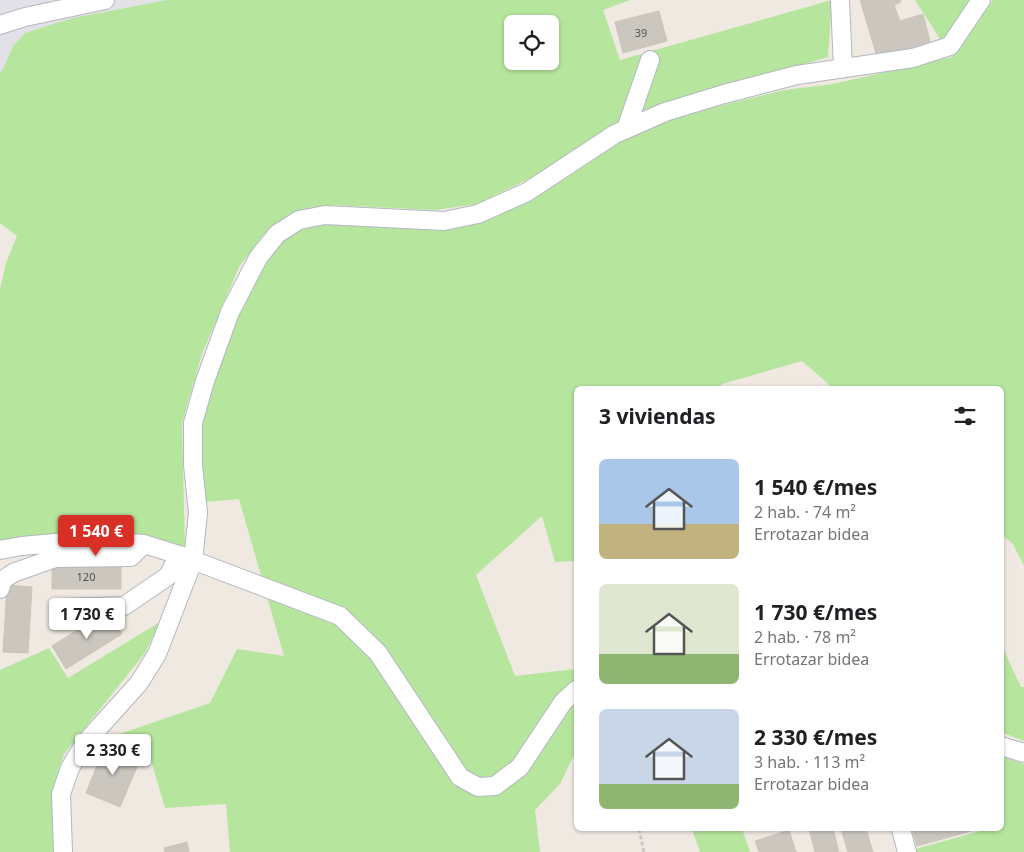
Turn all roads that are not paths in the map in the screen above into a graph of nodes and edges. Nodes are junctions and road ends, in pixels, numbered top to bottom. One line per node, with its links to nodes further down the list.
1 (105, 0): 4 (street)
2 (840, 0): 6 (street)
3 (981, 0): 6 (street)
4 (0, 25)
5 (650, 60): 7 (street)
6 (843, 68): 7 (street)
7 (626, 129): 10 (street)
8 (144, 544): 9 (street); 10 (street); 11 (street)
9 (0, 550)
10 (186, 558): 12 (street); 13 (street); 17 (street)
11 (0, 589)
12 (66, 608)
13 (574, 692)
14 (1004, 747): 15 (street)
15 (1024, 753)
16 (902, 831): 18 (street)
17 (63, 852)
18 (907, 852)

